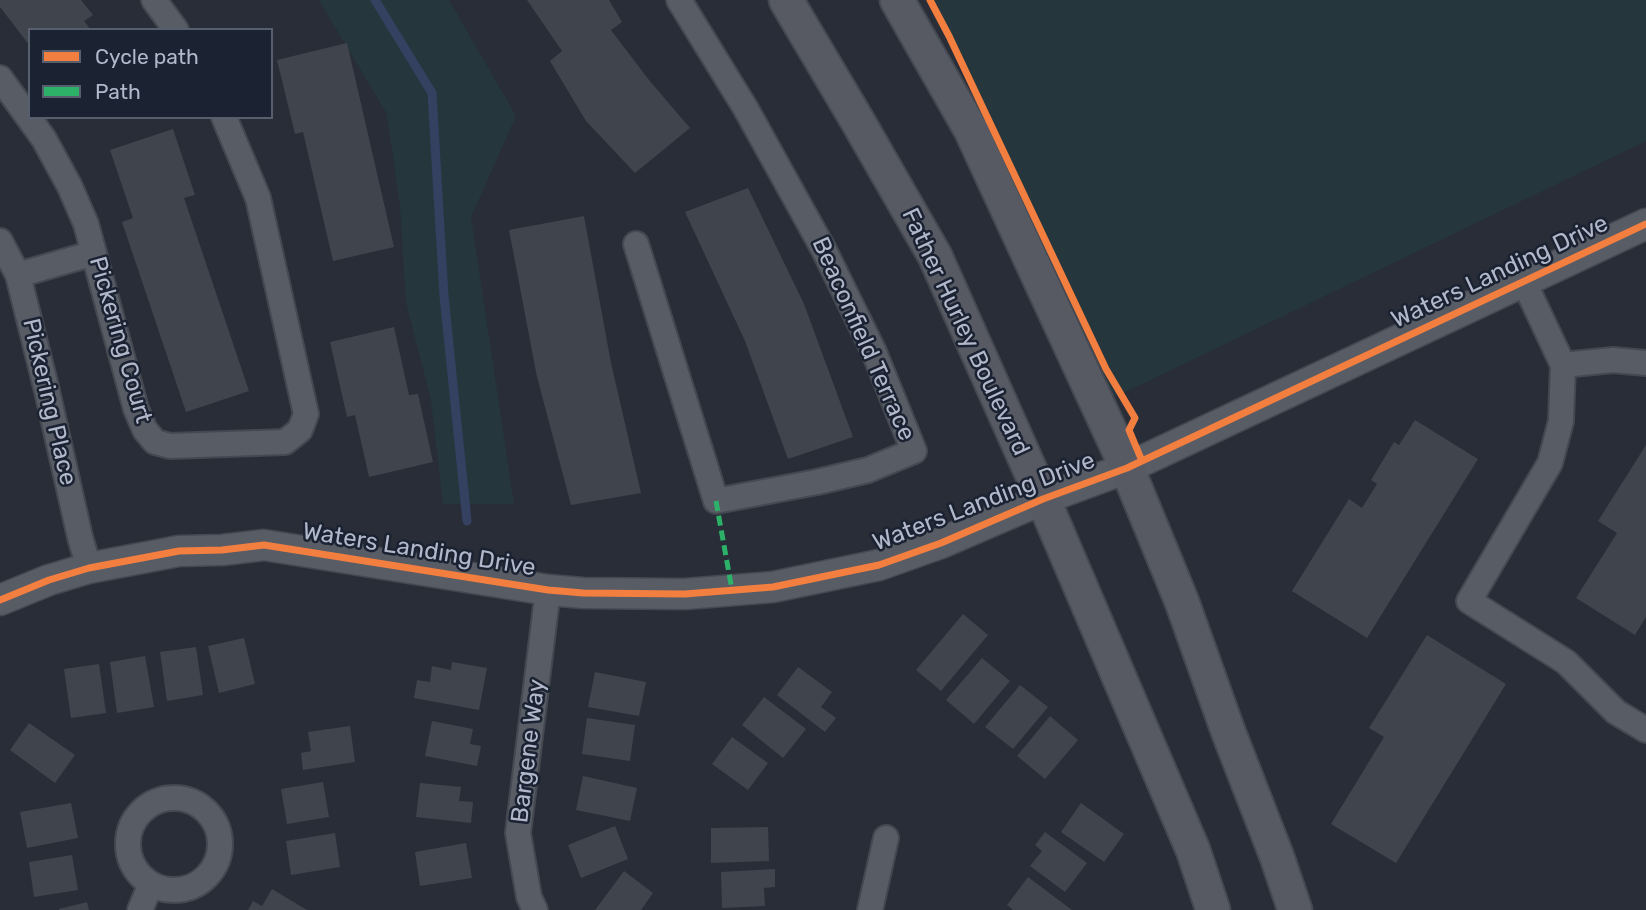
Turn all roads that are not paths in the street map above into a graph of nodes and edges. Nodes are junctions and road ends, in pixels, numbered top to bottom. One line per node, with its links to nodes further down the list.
1 (155, 0): 5 (street)
2 (679, 0): 12 (street, Beaconfield Terrace)
3 (786, 0): 19 (main road, Father Hurley Boulevard)
4 (897, 0): 18 (main road)
5 (175, 28)
6 (0, 78): 7 (street, Pickering Court)
7 (28, 117)
8 (30, 119): 13 (street, Pickering Court)
9 (225, 119): 13 (street, Pickering Court)
10 (1646, 224): 15 (street, Waters Landing Drive)
11 (0, 241): 14 (street, Pickering Place)
12 (636, 244)
13 (94, 253): 14 (street)
14 (18, 275): 20 (street, Pickering Place)
15 (1524, 282): 17 (street); 18 (street, Waters Landing Drive)
16 (1646, 363): 17 (street)
17 (1563, 365): 23 (street)
18 (1127, 468): 19 (street, Waters Landing Drive); 30 (main road)
19 (1043, 499): 21 (street, Waters Landing Drive); 29 (main road, Father Hurley Boulevard)
20 (89, 568): 21 (street, Waters Landing Drive); 22 (street, Waters Landing Drive)
21 (548, 590): 27 (street, Bargene Way)
22 (0, 600)
23 (1646, 730)
24 (886, 838): 28 (street)
25 (151, 884): 26 (street)
26 (140, 910)
27 (535, 910)
28 (870, 910)
29 (1213, 910)
30 (1295, 910)

